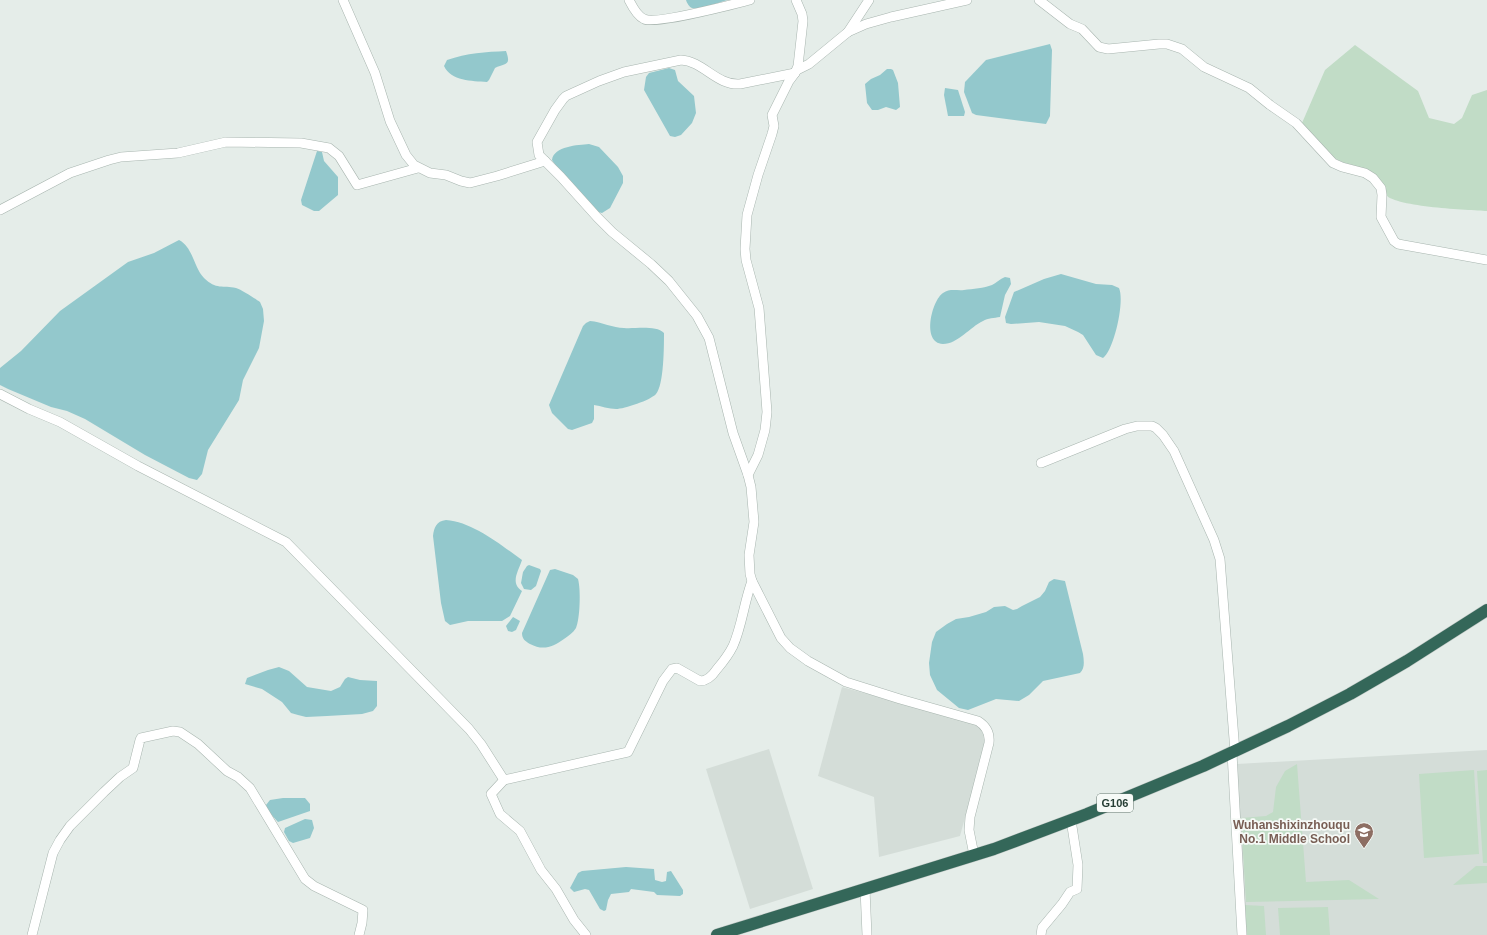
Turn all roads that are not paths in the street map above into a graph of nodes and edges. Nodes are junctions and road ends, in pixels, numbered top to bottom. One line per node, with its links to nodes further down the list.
1 (343, 0): 11 (street)
2 (629, 0): 3 (street)
3 (750, 0)
4 (796, 0): 9 (street)
5 (869, 0): 8 (street)
6 (967, 0): 8 (street)
7 (1039, 0): 13 (street)
8 (848, 32): 9 (street)
9 (796, 71): 10 (street); 16 (street)
10 (545, 161): 11 (street); 16 (street)
11 (418, 168): 12 (street)
12 (0, 210)
13 (1487, 260)
14 (0, 394): 20 (street)
15 (1041, 463): 19 (street)
16 (748, 475): 17 (street)
17 (752, 581): 20 (street); 22 (street)
18 (1487, 610): 19 (highway, G106)
19 (1233, 752): 21 (highway, G106); 30 (street)
20 (504, 780): 26 (street)
21 (1071, 820): 22 (highway, G106); 29 (street)
22 (974, 855): 23 (highway, G106)
23 (865, 889): 27 (highway, G106); 28 (street)
24 (32, 935): 25 (street)
25 (359, 935)
26 (586, 935)
27 (717, 935)
28 (867, 935)
29 (1040, 935)
30 (1242, 935)

